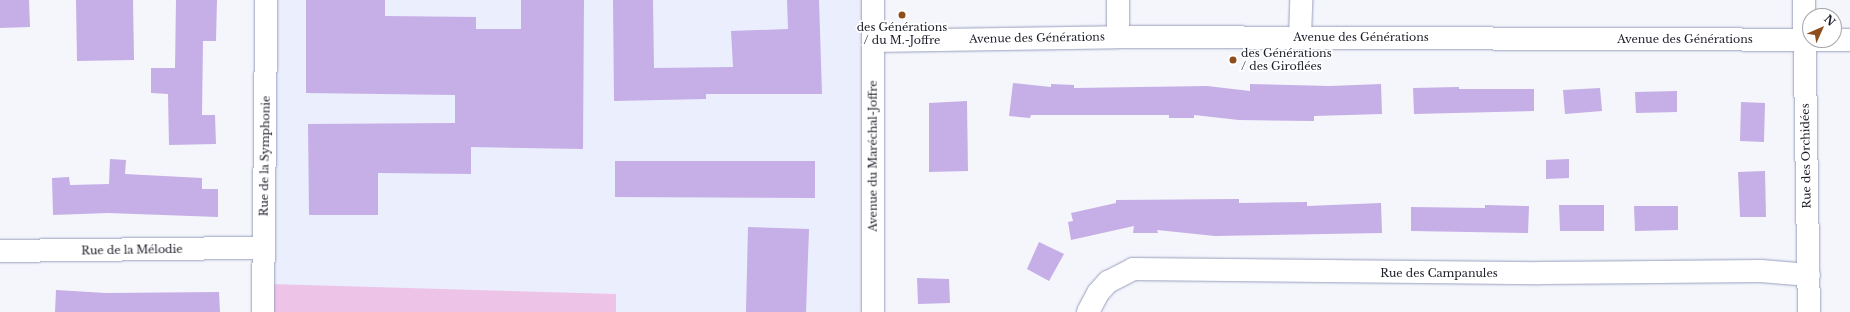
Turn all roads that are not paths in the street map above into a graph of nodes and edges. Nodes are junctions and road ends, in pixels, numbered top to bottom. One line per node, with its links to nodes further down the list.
1 (266, 0): 10 (street, Rue de la Symphonie)
2 (873, 0): 8 (street, Avenue du Maréchal-Joffre)
3 (1118, 0): 5 (street)
4 (1301, 0): 6 (street)
5 (1118, 36): 6 (street, Avenue des Générations); 8 (street, Avenue des Générations)
6 (1300, 37): 7 (street, Avenue des Générations)
7 (1802, 40)
8 (873, 41): 14 (street, Avenue du Maréchal-Joffre)
9 (1804, 48): 12 (street, Rue des Orchidées)
10 (264, 248): 11 (street, Rue de la Mélodie); 13 (street, Rue de la Symphonie)
11 (0, 251)
12 (1809, 275): 15 (street, Rue des Campanules); 16 (street, Rue des Orchidées)
13 (264, 312)
14 (874, 312)
15 (1088, 312)
16 (1809, 312)

